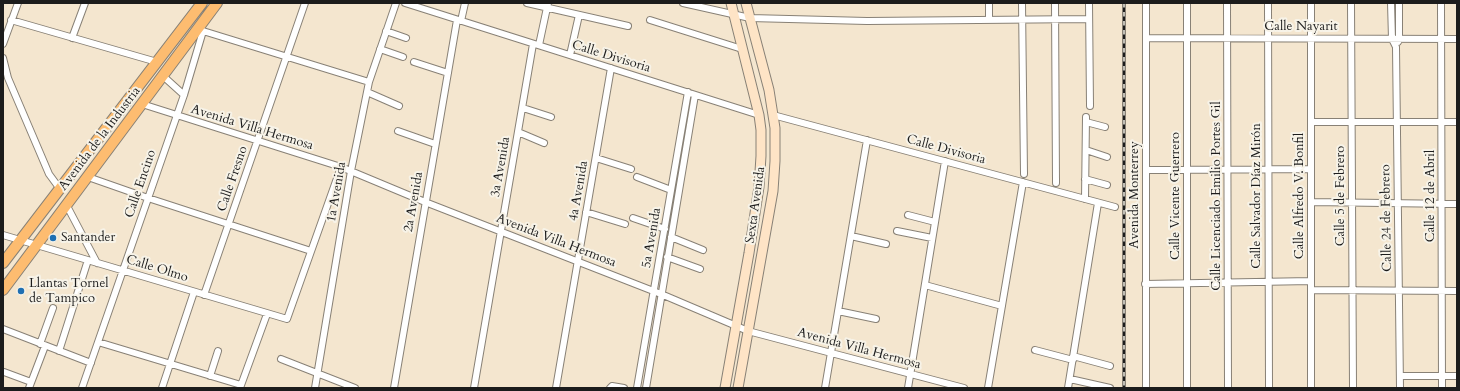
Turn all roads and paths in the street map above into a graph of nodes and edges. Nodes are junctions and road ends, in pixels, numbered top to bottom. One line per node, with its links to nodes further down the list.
1 (18, 3): 32 (street)
2 (84, 3): 40 (street)
3 (202, 3): 61 (main road, Avenida de la Industria)
4 (217, 3): 38 (main road, Avenida de la Industria)
5 (305, 3): 58 (street, Calle Fresno)
6 (396, 3): 39 (street, 1a Avenida)
7 (404, 3): 33 (street, Calle Divisoria)
8 (465, 3): 33 (street, 2a Avenida)
9 (528, 3): 26 (street)
10 (683, 3): 28 (street)
11 (731, 3): 28 (main road, Sexta Avenida)
12 (746, 3): 29 (main road, Sexta Avenida)
13 (989, 3): 35 (street)
14 (1022, 3): 36 (street)
15 (1055, 3): 30 (street)
16 (1089, 3): 31 (street)
17 (1146, 3): 42 (street, Avenida Monterrey)
18 (1187, 3): 43 (street, Calle Vicente Guerrero)
19 (1227, 3): 44 (street, Calle Licenciado Emilio Portes Gil)
20 (1268, 3): 45 (street, Calle Salvador Díaz Mirón)
21 (1311, 3): 46 (street, Calle Alfredo V. Bonfil)
22 (1351, 3): 47 (street, Calle 5 de Febrero)
23 (1391, 3): 48 (street, Calle 24 de Febrero)
24 (1399, 3): 49 (street, Calle 24 de Febrero)
25 (1441, 3): 50 (street, Calle 12 de Abril)
26 (547, 5): 27 (street); 53 (street, 3a Avenida)
27 (579, 15): 37 (street); 57 (street)
28 (734, 15): 29 (street); 55 (main road, Sexta Avenida)
29 (750, 18): 35 (street); 78 (main road, Sexta Avenida)
30 (1055, 19): 31 (street); 36 (street); 112 (street)
31 (1090, 19): 75 (street)
32 (11, 20): 40 (street); 52 (street)
33 (459, 20): 53 (street, Calle Divisoria); 64 (street, 2a Avenida)
34 (650, 20): 55 (street)
35 (989, 20): 36 (street)
36 (1022, 20): 107 (street)
37 (628, 26)
38 (201, 29): 58 (street); 65 (main road, Avenida de la Industria); 72 (street, Calle Encino)
39 (386, 31): 41 (street); 56 (street, 1a Avenida)
40 (72, 38): 61 (street)
41 (406, 38)
42 (1146, 38): 43 (street, Calle Nayarit); 103 (street, Avenida Monterrey)
43 (1187, 38): 44 (street, Calle Nayarit); 104 (street, Calle Vicente Guerrero)
44 (1228, 38): 45 (street, Calle Nayarit); 105 (street, Calle Licenciado Emilio Portes Gil)
45 (1268, 38): 46 (street, Calle Nayarit); 100 (street, Calle Salvador Díaz Mirón)
46 (1311, 38): 47 (street, Calle Nayarit); 81 (street, Calle Alfredo V. Bonfil)
47 (1351, 38): 48 (street, Calle Nayarit); 82 (street, Calle 5 de Febrero)
48 (1392, 39): 49 (street, Calle Nayarit); 54 (street, Calle 24 de Febrero)
49 (1399, 39): 50 (street, Calle Nayarit); 54 (street, Calle 24 de Febrero)
50 (1442, 39): 51 (street, Calle Nayarit); 84 (street, Calle 12 de Abril)
51 (1457, 39)
52 (3, 44)
53 (536, 44): 57 (street, Calle Divisoria); 76 (street, 3a Avenida)
54 (1396, 47): 83 (street, Calle 24 de Febrero)
55 (742, 48): 77 (main road, Sexta Avenida)
56 (380, 49): 59 (street); 67 (street, 1a Avenida)
57 (570, 55): 63 (street, Calle Divisoria)
58 (287, 56): 67 (street); 89 (street, Calle Fresno)
59 (403, 57)
60 (3, 58): 66 (street)
61 (157, 62): 68 (main road, Avenida de la Industria)
62 (414, 62): 64 (street)
63 (611, 68): 70 (street, Calle Divisoria); 95 (street, 4a Avenida)
64 (448, 73): 92 (street, 2a Avenida)
65 (163, 76): 72 (street); 73 (main road, Avenida de la Industria)
66 (5, 77): 114 (street)
67 (369, 82): 69 (street, 1a Avenida)
68 (140, 85): 73 (main road); 114 (main road, Avenida de la Industria)
69 (367, 92): 74 (street); 106 (street, 1a Avenida)
70 (688, 92): 71 (street, Calle Divisoria); 97 (street, 5a Avenida)
71 (695, 94): 77 (street, Calle Divisoria); 98 (street, 5a Avenida)
72 (184, 95): 79 (street, Calle Encino)
73 (142, 104): 79 (street, Avenida Villa Hermosa); 108 (main road, Avenida de la Industria)
74 (399, 106)
75 (1090, 106)
76 (523, 108): 80 (street); 88 (street, 3a Avenida)
77 (759, 115): 174 (main road, Sexta Avenida)
78 (773, 115): 90 (street, Calle Divisoria); 176 (main road, Sexta Avenida)
79 (177, 116): 89 (street, Avenida Villa Hermosa); 116 (street, Calle Encino)
80 (551, 117)
81 (1311, 122): 82 (street); 101 (street, Calle Alfredo V. Bonfil)
82 (1352, 122): 83 (street); 122 (street, Calle 5 de Febrero)
83 (1397, 122): 84 (street); 123 (street, Calle 24 de Febrero)
84 (1442, 122): 85 (street); 124 (street, Calle 12 de Abril)
85 (1457, 122)
86 (1105, 127): 93 (street)
87 (398, 131): 92 (street)
88 (518, 132): 91 (street); 135 (street, 3a Avenida)
89 (258, 140): 99 (street, Avenida Villa Hermosa); 132 (street, Calle Fresno)
90 (867, 140): 96 (street, Calle Divisoria); 138 (street)
91 (544, 143)
92 (435, 144): 119 (street, 2a Avenida)
93 (1086, 150): 94 (street); 110 (street)
94 (1107, 157)
95 (596, 158): 102 (street); 128 (street, 4a Avenida)
96 (945, 161): 111 (street, Calle Divisoria); 131 (street)
97 (676, 162): 98 (street); 115 (street, 5a Avenida)
98 (683, 164): 117 (street, 5a Avenida)
99 (341, 167): 106 (street, Avenida Villa Hermosa); 145 (street)
100 (1268, 169): 101 (street); 105 (street); 154 (street, Calle Salvador Díaz Mirón)
101 (1311, 169): 120 (street, Calle Alfredo V. Bonfil)
102 (630, 170)
103 (1146, 170): 104 (street); 157 (street, Avenida Monterrey)
104 (1187, 170): 105 (street); 155 (street, Calle Vicente Guerrero)
105 (1228, 170): 156 (street, Calle Licenciado Emilio Portes Gil)
106 (352, 171): 119 (street, Avenida Villa Hermosa); 189 (street, 1a Avenida)
107 (1024, 174)
108 (88, 176): 116 (street); 126 (main road, Avenida de la Industria)
109 (637, 177): 115 (street)
110 (1086, 179): 113 (street); 118 (street)
111 (1023, 182): 118 (street, Calle Divisoria); 169 (street)
112 (1056, 183)
113 (1108, 185)
114 (60, 189): 141 (main road, Avenida de la Industria)
115 (671, 193): 117 (street); 134 (street, 5a Avenida)
116 (148, 198): 132 (street); 152 (street, Calle Encino)
117 (677, 198): 139 (street, 5a Avenida)
118 (1085, 199): 121 (street, Calle Divisoria)
119 (426, 202): 135 (street, Avenida Villa Hermosa); 202 (street, 2a Avenida)
120 (1311, 202): 122 (street); 153 (street, Calle Alfredo V. Bonfil)
121 (1098, 203): 127 (street, Calle Divisoria); 183 (street)
122 (1352, 203): 123 (street); 161 (street, Calle 5 de Febrero)
123 (1398, 204): 124 (street); 162 (street, Calle 24 de Febrero)
124 (1442, 204): 125 (street); 163 (street, Calle 12 de Abril)
125 (1457, 204)
126 (67, 206): 143 (main road, Avenida de la Industria); 150 (street)
127 (1115, 207)
128 (586, 212): 133 (street); 148 (street, 4a Avenida)
129 (908, 215): 131 (street)
130 (633, 218): 134 (street)
131 (935, 222): 140 (street)
132 (229, 224): 145 (street); 168 (street, Calle Fresno)
133 (625, 224)
134 (664, 229): 164 (street, 5a Avenida)
135 (501, 231): 148 (street, Avenida Villa Hermosa); 203 (street, 3a Avenida)
136 (897, 231): 140 (street)
137 (3, 235): 141 (street, Calle Olmo)
138 (851, 236): 142 (street); 171 (street)
139 (671, 237): 144 (street); 146 (street, 5a Avenida)
140 (932, 238): 158 (street)
141 (21, 240): 143 (street, Calle Olmo); 149 (main road, Avenida de la Industria)
142 (886, 244)
143 (38, 245): 147 (street, Calle Olmo); 159 (main road, Avenida de la Industria)
144 (703, 250)
145 (311, 251): 172 (street, Calle Olmo)
146 (667, 257): 151 (street); 167 (street, 5a Avenida)
147 (88, 260): 150 (street, Calle Olmo); 181 (street)
148 (578, 261): 164 (street, Avenida Villa Hermosa); 204 (street, 4a Avenida)
149 (3, 263)
150 (97, 263): 152 (street, Calle Olmo)
151 (700, 269)
152 (123, 271): 166 (street, Calle Olmo); 177 (street, Calle Encino)
153 (1311, 281): 154 (street); 160 (street, Calle Alfredo V. Bonfil)
154 (1268, 282): 156 (street); 220 (street, Calle Salvador Díaz Mirón)
155 (1187, 283): 156 (street); 157 (street); 218 (street, Calle Vicente Guerrero)
156 (1228, 283): 219 (street, Calle Licenciado Emilio Portes Gil)
157 (1146, 284): 217 (street, Avenida Monterrey)
158 (925, 285): 169 (street); 190 (street)
159 (3, 290)
160 (1311, 290): 161 (street); 221 (street, Calle Alfredo V. Bonfil)
161 (1353, 290): 162 (street); 222 (street, Calle 5 de Febrero)
162 (1399, 290): 163 (street); 192 (street, Calle 24 de Febrero)
163 (1442, 290): 165 (street); 193 (street, Calle 12 de Abril)
164 (654, 291): 167 (street, Avenida Villa Hermosa); 207 (street, 5a Avenida)
165 (1457, 291)
166 (194, 292): 168 (street, Calle Olmo); 186 (street)
167 (661, 294): 174 (street, Avenida Villa Hermosa); 208 (street, 5a Avenida)
168 (204, 295): 172 (street, Calle Olmo)
169 (1002, 306): 214 (street)
170 (52, 308): 178 (street)
171 (838, 311): 173 (street); 182 (street)
172 (267, 314): 197 (street)
173 (876, 318)
174 (736, 325): 176 (street, Avenida Villa Hermosa); 209 (main road, Sexta Avenida)
175 (3, 329): 178 (street)
176 (748, 331): 182 (street, Avenida Villa Hermosa); 210 (main road, Sexta Avenida)
177 (98, 342): 185 (street, Calle Encino); 186 (street)
178 (43, 345): 181 (street); 196 (street)
179 (1035, 350): 183 (street)
180 (218, 351): 191 (street)
181 (59, 352): 185 (street)
182 (831, 353): 190 (street, Avenida Villa Hermosa); 211 (street)
183 (1073, 358): 187 (street); 195 (street)
184 (281, 359): 189 (street)
185 (91, 363): 198 (street, Calle Encino)
186 (170, 365): 191 (street); 199 (street)
187 (1110, 366)
188 (4, 372): 196 (street)
189 (317, 373): 200 (street, 1a Avenida); 201 (street)
190 (910, 374): 212 (street); 213 (street, Avenida Villa Hermosa)
191 (210, 376): 197 (street)
192 (1400, 376): 193 (street); 223 (street, Calle 24 de Febrero)
193 (1442, 376): 194 (street); 224 (street, Calle 12 de Abril)
194 (1457, 376)
195 (1070, 379): 215 (street); 216 (street)
196 (30, 385)
197 (240, 386)
198 (82, 388)
199 (162, 388)
200 (315, 388)
201 (355, 388)
202 (394, 388)
203 (474, 388)
204 (556, 388)
205 (610, 388): 206 (street)
206 (624, 388)
207 (637, 388)
208 (646, 388)
209 (725, 388)
210 (738, 388)
211 (826, 388)
212 (908, 388)
213 (964, 388)
214 (988, 388)
215 (1068, 388)
216 (1110, 388)
217 (1146, 388)
218 (1187, 388)
219 (1228, 388)
220 (1269, 388)
221 (1311, 388)
222 (1353, 388)
223 (1400, 388)
224 (1442, 388)

